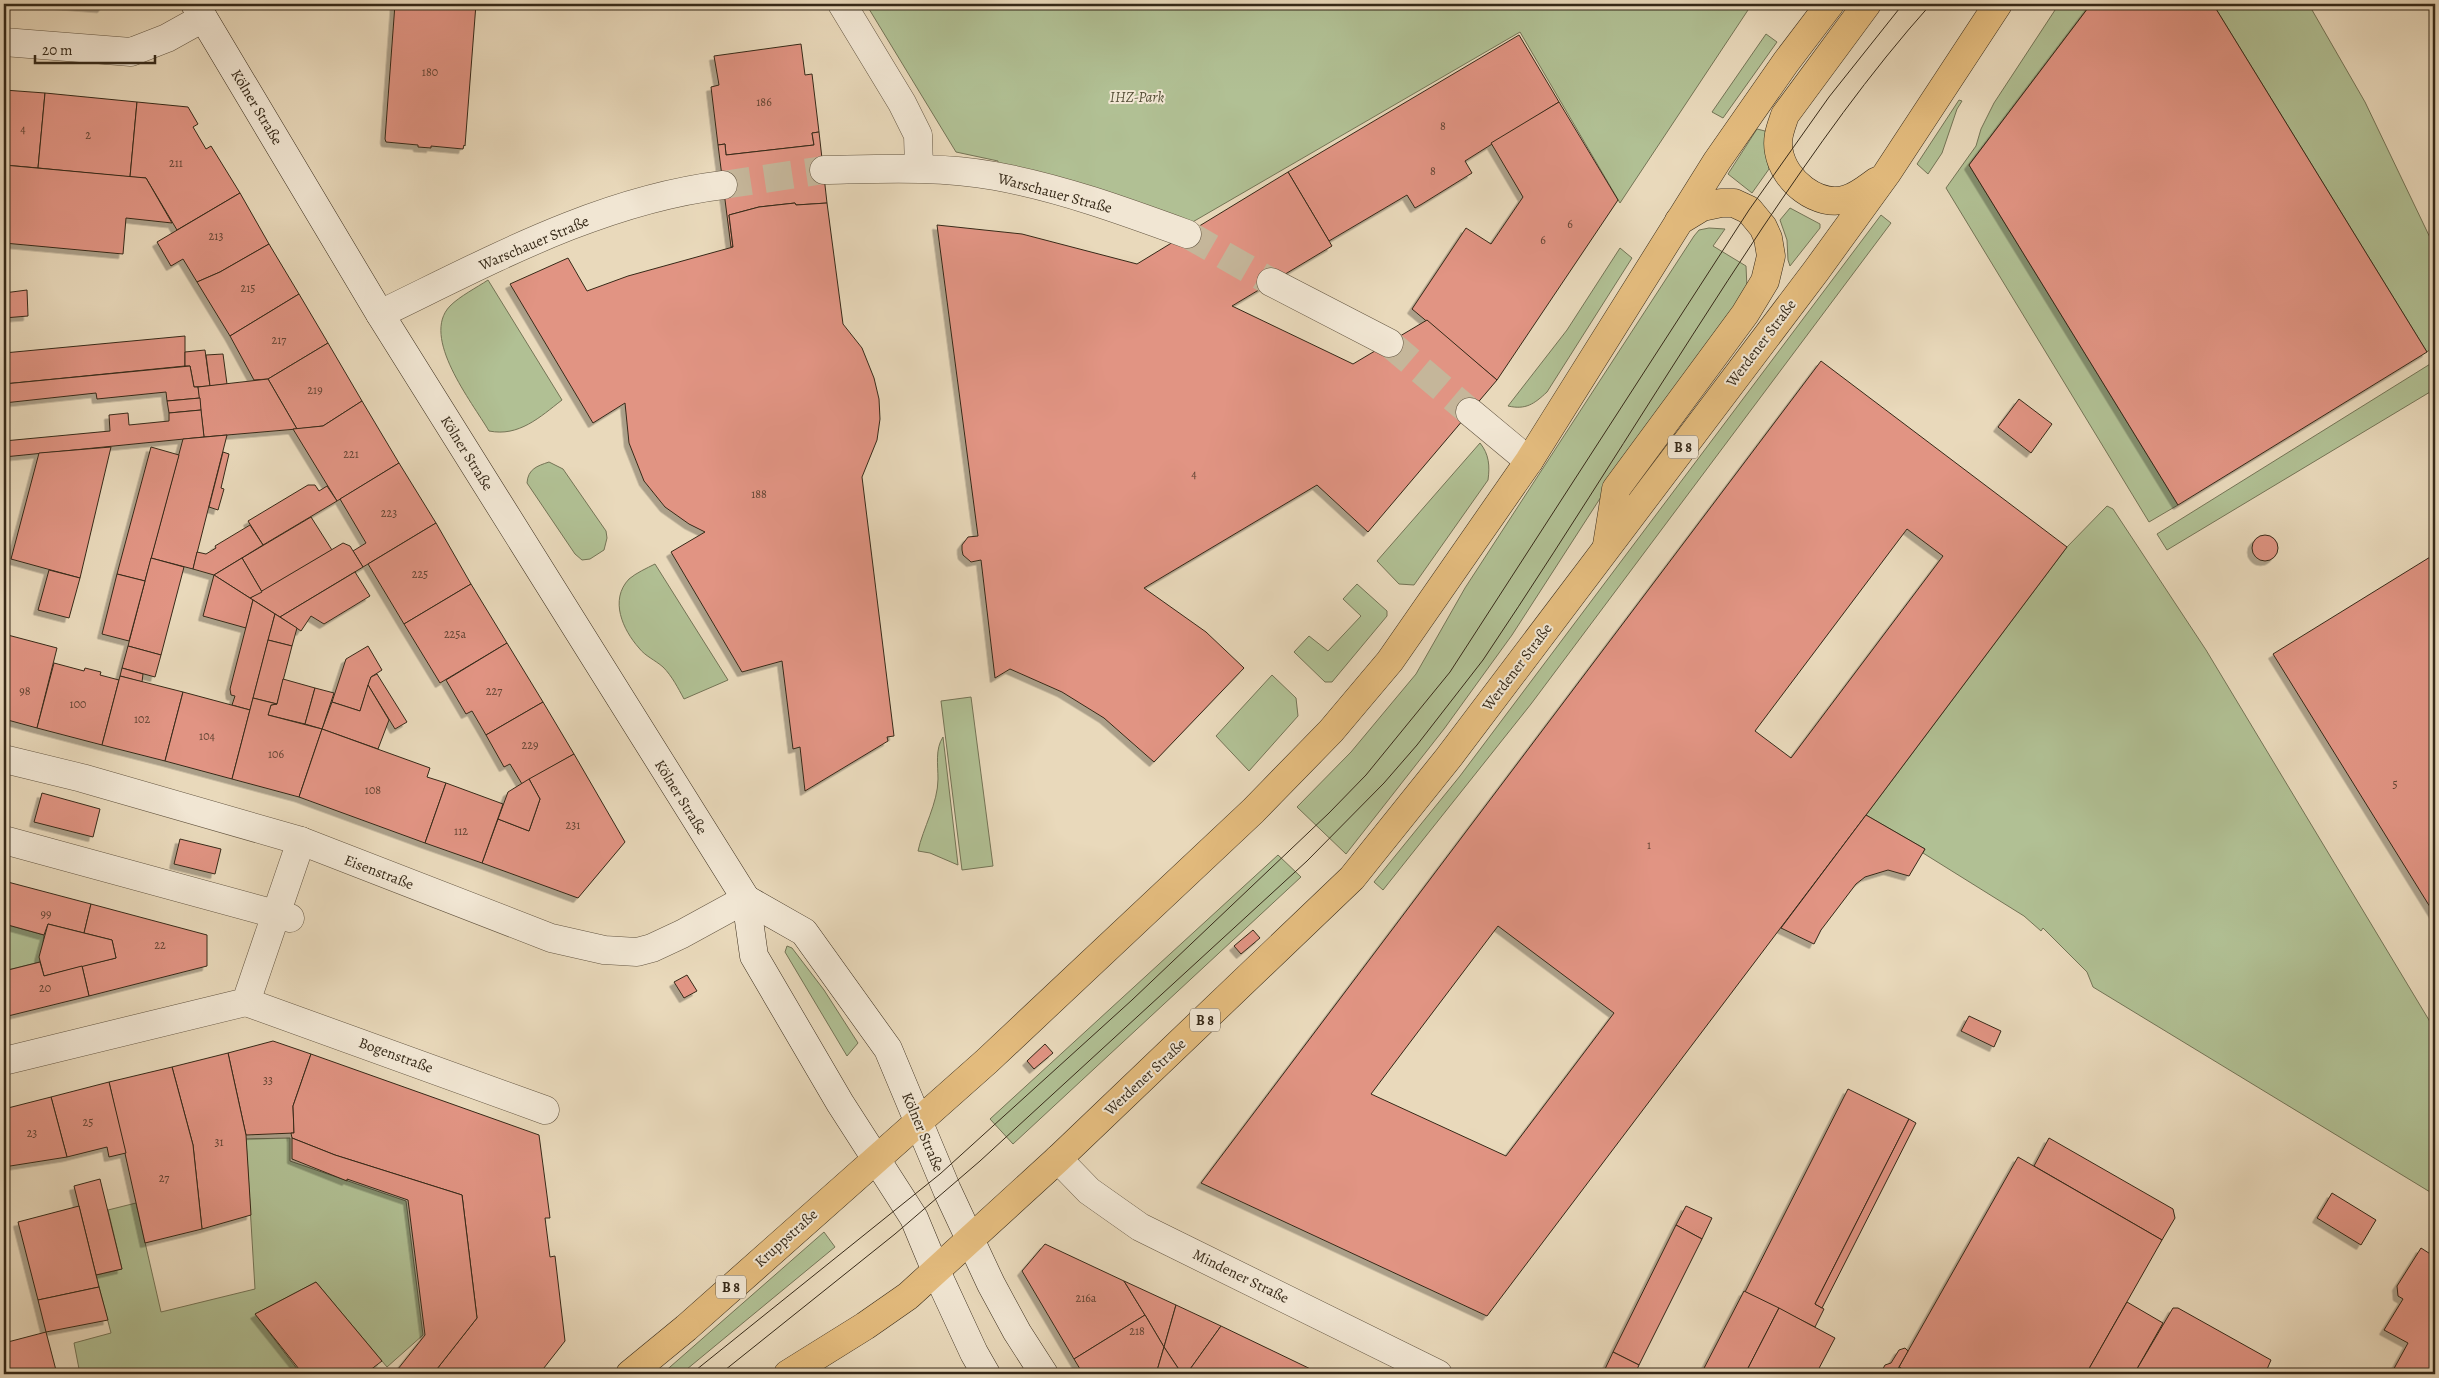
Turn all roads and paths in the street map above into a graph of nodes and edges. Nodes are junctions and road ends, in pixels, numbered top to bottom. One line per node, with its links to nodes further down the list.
1 (842, 4): 7 (street)
2 (1830, 4): 11 (main road, B 8)
3 (1867, 4): 9 (main road)
4 (1998, 4): 9 (main road, Werdener Straße / B 8)
5 (199, 11): 6 (street); 14 (street, Kölner Straße)
6 (4, 42)
7 (919, 168): 8 (street, Warschauer Straße); 12 (street, Warschauer Straße)
8 (824, 170)
9 (1887, 173): 18 (main road, Werdener Straße / B 8)
10 (723, 185): 14 (street, Warschauer Straße)
11 (1678, 221): 17 (main road, B 8); 18 (main road)
12 (1187, 234)
13 (1271, 282): 15 (street)
14 (380, 314): 22 (street, Kölner Straße)
15 (1389, 343)
16 (1470, 412): 17 (street)
17 (1528, 461): 27 (main road, B 8)
18 (1606, 548): 29 (main road, Werdener Straße / B 8)
19 (4, 759): 21 (street, Eisenstraße)
20 (4, 840): 23 (street)
21 (301, 841): 22 (street, Eisenstraße); 23 (street)
22 (746, 899): 27 (street, Kölner Straße); 28 (street, Kölner Straße)
23 (282, 916): 24 (street)
24 (246, 1002): 25 (street); 26 (street, Bogenstraße)
25 (4, 1061)
26 (545, 1110)
27 (918, 1121): 28 (main road, Kruppstraße / B 8); 30 (street, Kölner Straße)
28 (876, 1158): 30 (street, Kölner Straße); 31 (main road, Kruppstraße / B 8)
29 (1058, 1159): 30 (main road, Werdener Straße / B 8); 35 (street, Mindener Straße)
30 (952, 1255): 32 (main road, B 8); 33 (street, Kölner Straße); 34 (street, Kölner Straße)
31 (630, 1374)
32 (788, 1374)
33 (986, 1374)
34 (1044, 1374)
35 (1438, 1374)

